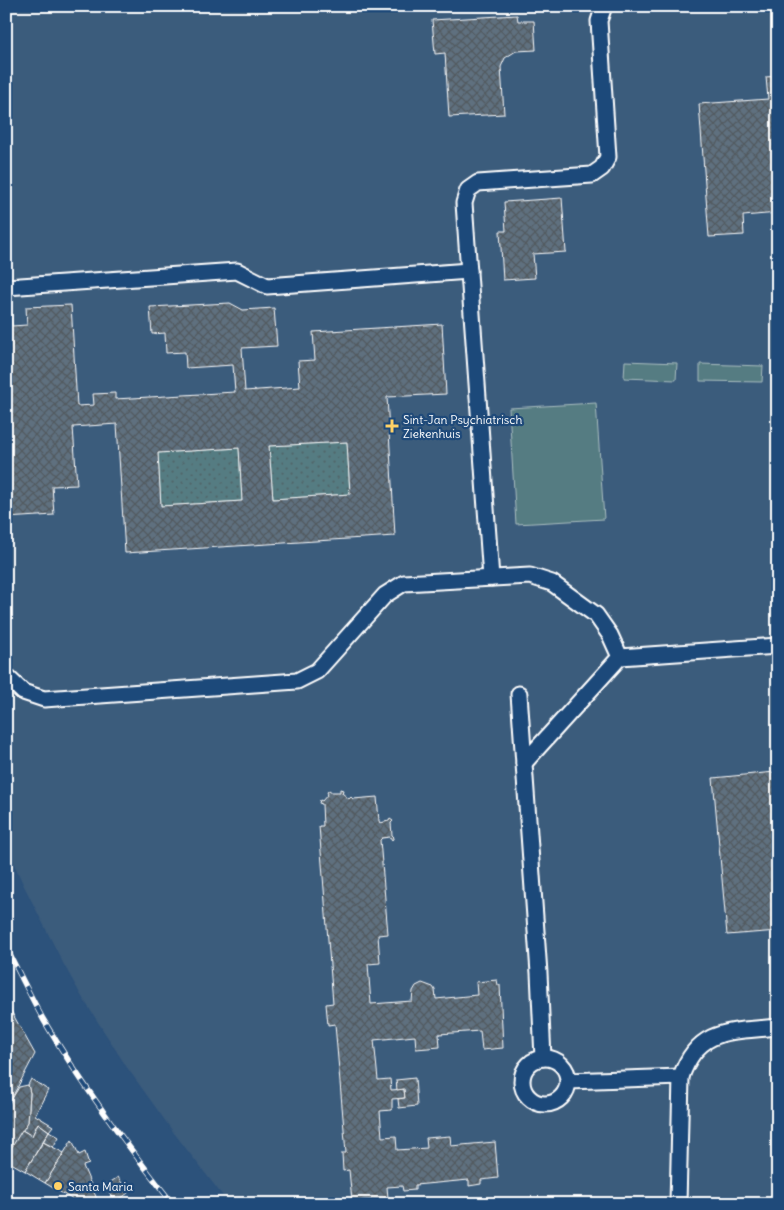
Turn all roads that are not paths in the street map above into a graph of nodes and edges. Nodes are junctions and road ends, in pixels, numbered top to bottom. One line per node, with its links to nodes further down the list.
1 (604, 6): 2 (lane)
2 (469, 272): 3 (lane); 4 (lane)
3 (6, 287)
4 (491, 578): 6 (lane); 7 (lane)
5 (778, 646): 6 (lane)
6 (620, 657): 9 (lane)
7 (6, 676)
8 (519, 694): 9 (lane)
9 (524, 763): 11 (lane)
10 (778, 1027): 12 (lane)
11 (543, 1058): 13 (lane); 13 (lane)
12 (681, 1077): 13 (lane); 14 (lane)
13 (568, 1081)
14 (678, 1204)

